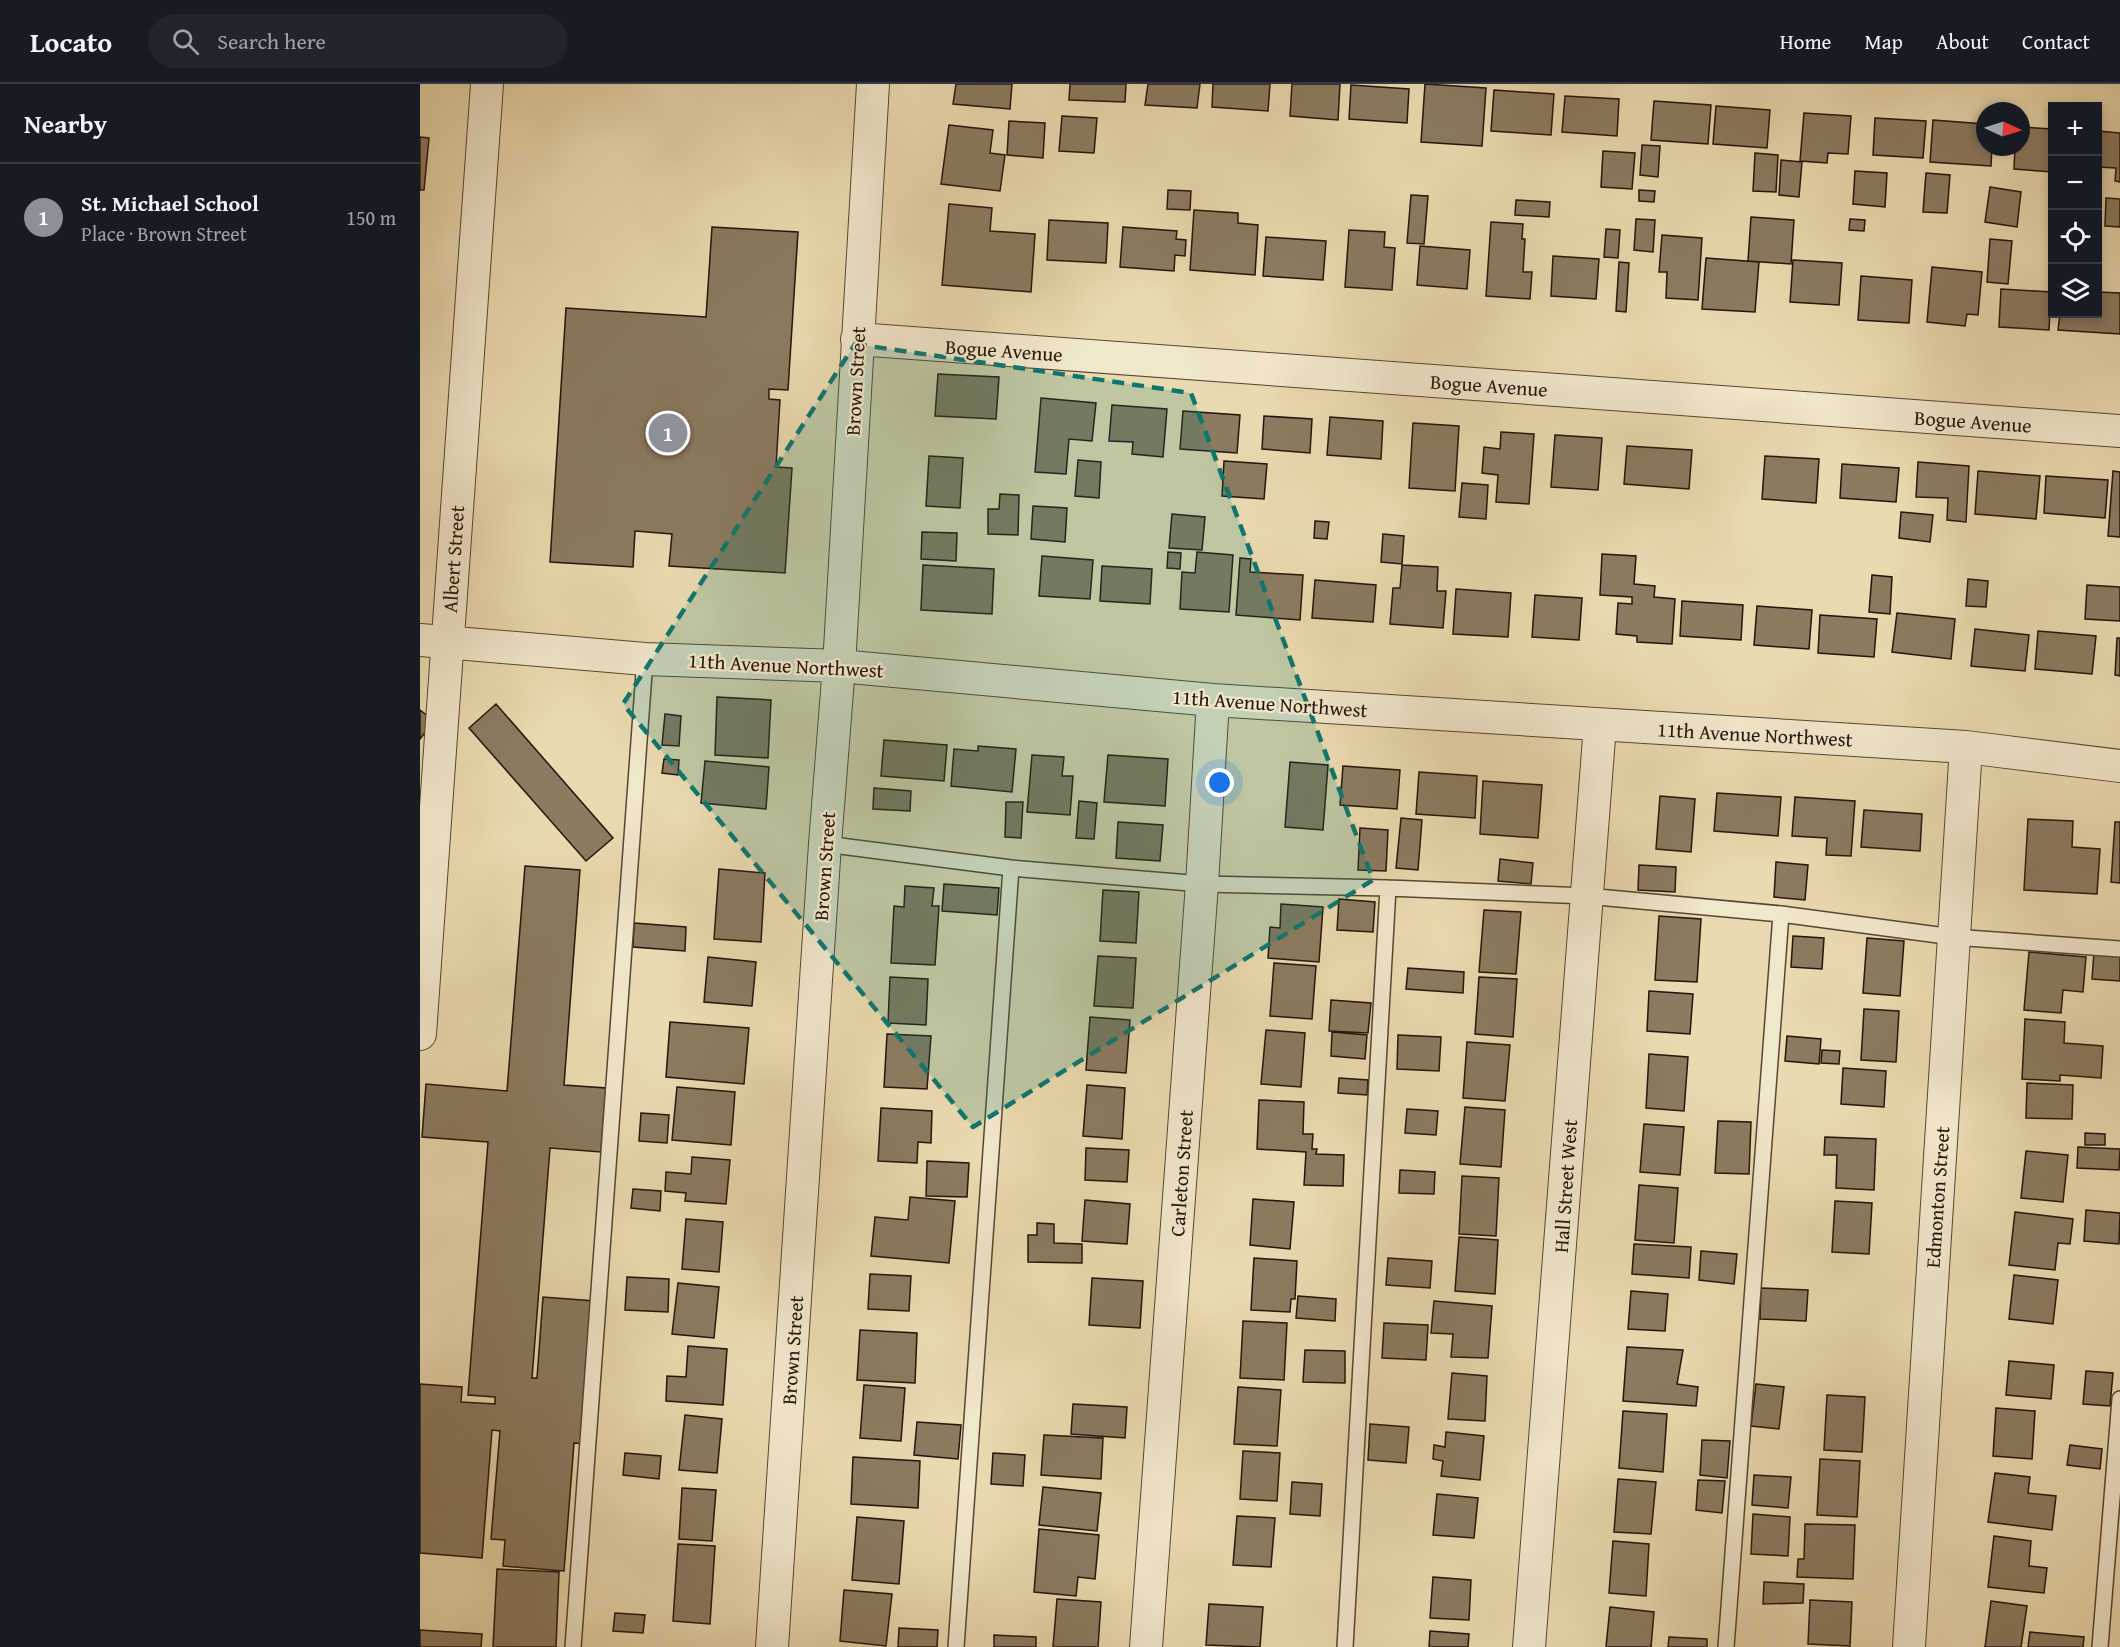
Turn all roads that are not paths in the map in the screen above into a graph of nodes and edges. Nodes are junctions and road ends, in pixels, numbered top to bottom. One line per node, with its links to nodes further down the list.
1 (487, 84): 5 (street, Albert Street)
2 (873, 84): 3 (street, Brown Street)
3 (857, 339): 4 (street, Bogue Avenue); 7 (street, Brown Street)
4 (2120, 431)
5 (433, 640): 6 (street, 11th Avenue Northwest); 20 (street, Albert Street)
6 (645, 659): 7 (street, 11th Avenue Northwest); 22 (lane)
7 (839, 666): 8 (street, 11th Avenue Northwest); 12 (street, Brown Street)
8 (1214, 700): 9 (street, 11th Avenue Northwest); 14 (street, Carleton Street)
9 (1600, 725): 10 (street, 11th Avenue Northwest); 16 (street, Hall Street West)
10 (1966, 747): 11 (street, 11th Avenue Northwest); 18 (street, Edmonton Street)
11 (2120, 766)
12 (825, 844): 13 (lane); 23 (street, Brown Street)
13 (1011, 868): 14 (lane); 24 (lane)
14 (1202, 884): 15 (lane); 25 (street, Carleton Street)
15 (1388, 888): 16 (lane); 26 (lane)
16 (1587, 896): 17 (lane); 27 (street, Hall Street West)
17 (1781, 914): 18 (lane); 28 (lane)
18 (1953, 937): 19 (lane); 29 (street, Edmonton Street)
19 (2120, 949)
20 (420, 1034)
21 (2120, 1399): 30 (lane)
22 (573, 1647)
23 (772, 1647)
24 (956, 1647)
25 (1146, 1647)
26 (1345, 1647)
27 (1529, 1647)
28 (1726, 1647)
29 (1909, 1647)
30 (2100, 1647)

